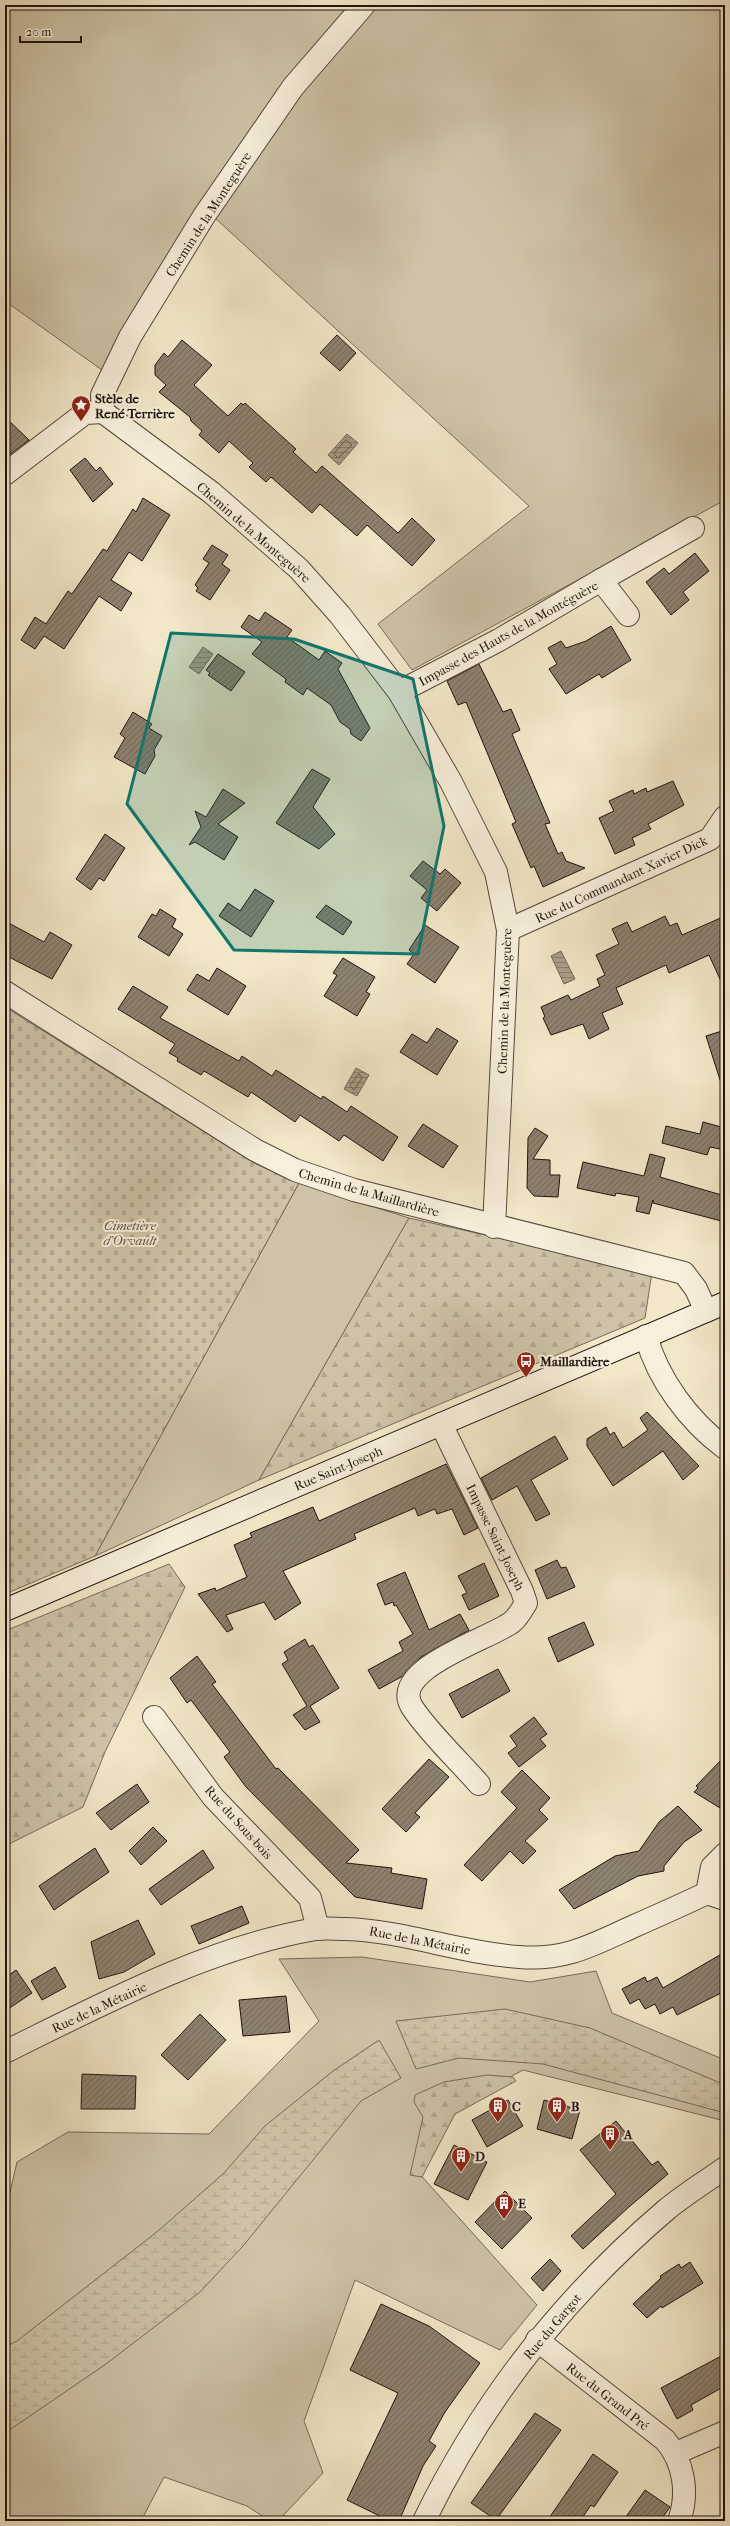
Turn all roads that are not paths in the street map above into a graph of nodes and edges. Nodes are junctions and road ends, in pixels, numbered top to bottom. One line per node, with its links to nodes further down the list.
1 (364, 5): 2 (street, Chemin de la Monteguère)
2 (103, 412): 3 (street); 7 (street, Chemin de la Monteguère)
3 (5, 474)
4 (693, 528): 5 (street)
5 (600, 580): 6 (street, Impasse des Hauts de la Montéguère); 7 (street, Impasse des Hauts de la Montéguère)
6 (628, 615)
7 (399, 692): 9 (street, Chemin de la Monteguère)
8 (725, 816): 9 (street, Rue du Commandant Xavier Dick)
9 (508, 930): 11 (street, Chemin de la Monteguère)
10 (5, 992): 11 (street, Chemin de la Maillardière)
11 (494, 1227): 12 (street, Chemin de la Maillardière)
12 (716, 1307): 13 (street, Rue Saint-Joseph)
13 (646, 1336): 14 (street, Rue Saint-Joseph); 15 (street)
14 (441, 1424): 16 (street, Rue Saint-Joseph); 18 (street, Impasse Saint-Joseph)
15 (725, 1448)
16 (5, 1610)
17 (154, 1717): 21 (street, Rue du Sous-bois)
18 (479, 1784)
19 (725, 1854): 20 (street)
20 (716, 1896): 21 (street, Rue de la Métairie)
21 (318, 1929): 22 (street, Rue de la Métairie)
22 (5, 2052)
23 (725, 2168): 24 (street, Rue du Gargot)
24 (538, 2340): 26 (street, Rue du Grand Pré); 27 (street, Rue du Gargot)
25 (725, 2432): 26 (street)
26 (676, 2453): 28 (street, Rue du Grand Pré)
27 (424, 2521)
28 (679, 2521)

